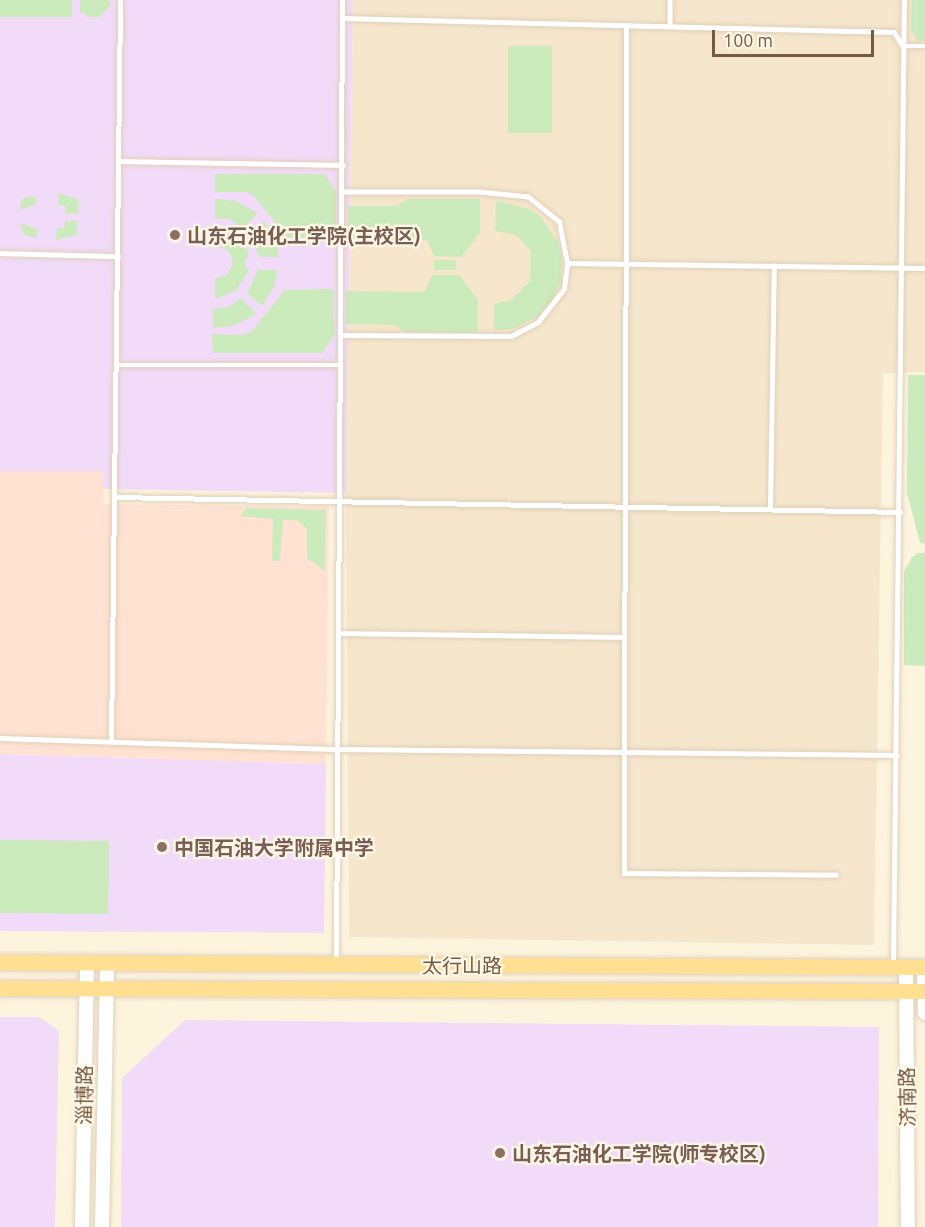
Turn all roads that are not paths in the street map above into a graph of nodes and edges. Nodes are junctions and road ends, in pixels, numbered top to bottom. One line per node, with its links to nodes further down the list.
1 (120, 0): 10 (lane)
2 (342, 0): 5 (lane)
3 (670, 0): 7 (lane)
4 (904, 0): 8 (lane)
5 (342, 18): 6 (lane); 11 (lane)
6 (627, 25): 7 (lane); 16 (lane)
7 (670, 26): 8 (lane)
8 (903, 46): 9 (lane); 18 (lane)
9 (925, 46)
10 (119, 160): 11 (lane); 14 (lane)
11 (343, 165): 12 (lane)
12 (343, 192): 15 (lane); 20 (lane)
13 (0, 253): 14 (lane)
14 (118, 256): 22 (lane)
15 (567, 263): 16 (lane); 20 (lane)
16 (624, 264): 17 (lane); 25 (lane)
17 (774, 266): 18 (lane); 26 (lane)
18 (903, 268): 19 (lane); 27 (lane)
19 (925, 268)
20 (340, 335): 21 (lane)
21 (339, 364): 22 (lane); 24 (lane)
22 (117, 365): 23 (lane)
23 (115, 498): 24 (lane); 31 (lane)
24 (336, 502): 25 (lane); 28 (lane)
25 (623, 509): 26 (lane); 29 (lane)
26 (770, 509): 27 (lane)
27 (900, 512): 34 (lane)
28 (338, 633): 29 (lane); 32 (lane)
29 (624, 637): 33 (lane)
30 (0, 738): 31 (lane)
31 (111, 741): 32 (lane)
32 (339, 749): 33 (lane); 39 (lane)
33 (626, 754): 34 (lane); 35 (lane)
34 (897, 755): 40 (lane)
35 (837, 875)
36 (0, 962): 37 (main road, 太行山路)
37 (87, 963): 38 (main road, 太行山路); 43 (main road, 淄博路)
38 (107, 963): 39 (main road, 太行山路); 44 (main road, 淄博路)
39 (336, 964): 40 (main road, 太行山路)
40 (900, 967): 41 (main road, 太行山路); 45 (main road, 济南路)
41 (925, 967): 46 (main road)
42 (0, 988): 43 (main road, 太行山路)
43 (86, 989): 44 (main road, 太行山路); 48 (main road, 淄博路)
44 (106, 989): 45 (main road, 太行山路); 49 (main road, 淄博路)
45 (906, 991): 46 (main road, 太行山路); 50 (main road, 济南路)
46 (925, 991): 47 (main road)
47 (925, 1013)
48 (82, 1227)
49 (102, 1227)
50 (908, 1227)

